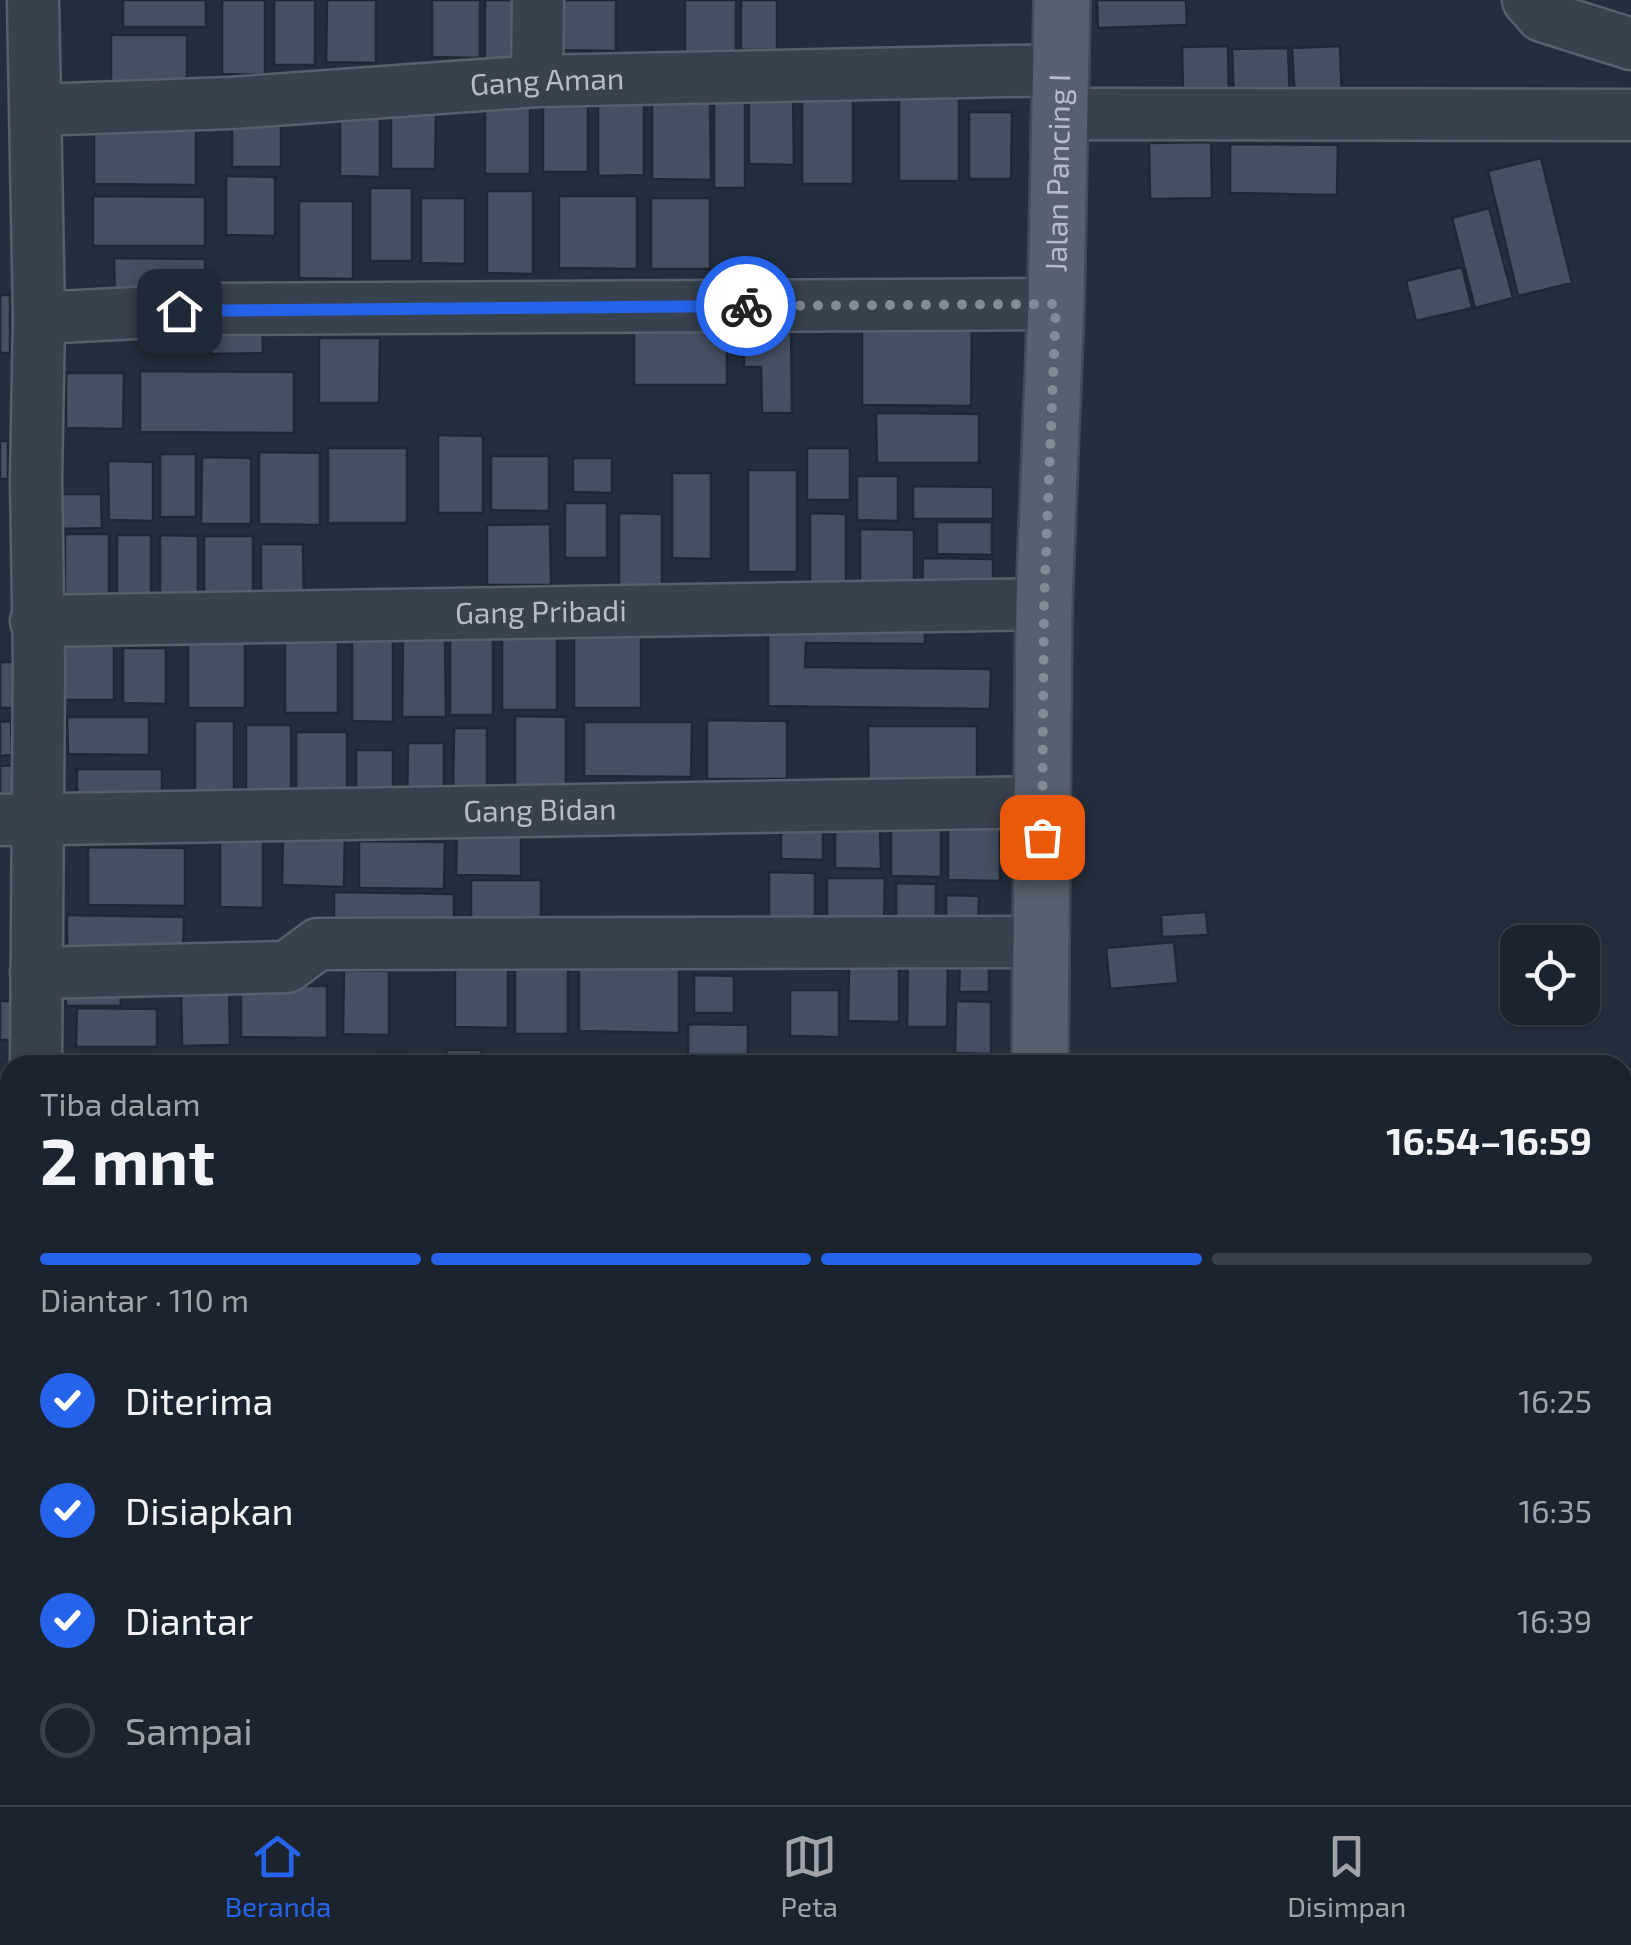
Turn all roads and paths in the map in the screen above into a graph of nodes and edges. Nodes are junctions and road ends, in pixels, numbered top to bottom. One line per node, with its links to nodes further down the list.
1 (33, 0): 8 (street)
2 (538, 0): 6 (street)
3 (1062, 0): 7 (main road, Jalan Pancing I)
4 (1528, 0): 5 (street)
5 (1631, 44)
6 (537, 80): 7 (street, Gang Aman); 8 (street, Gang Aman)
7 (1059, 92): 9 (street, Gang Aman); 11 (main road, Jalan Pancing I)
8 (36, 110): 10 (street)
9 (1631, 115)
10 (26, 298): 11 (street); 12 (street)
11 (1056, 304): 13 (main road, Jalan Pancing I)
12 (18, 480): 14 (street)
13 (1044, 604): 14 (street, Gang Pribadi); 15 (main road, Jalan Pancing I)
14 (25, 647): 16 (street)
15 (1043, 802): 16 (street, Gang Bidan); 17 (main road, Jalan Pancing I)
16 (18, 819): 18 (street)
17 (1042, 942): 18 (street); 20 (main road, Jalan Pancing I)
18 (24, 956): 19 (street)
19 (24, 1055)
20 (1040, 1055)

